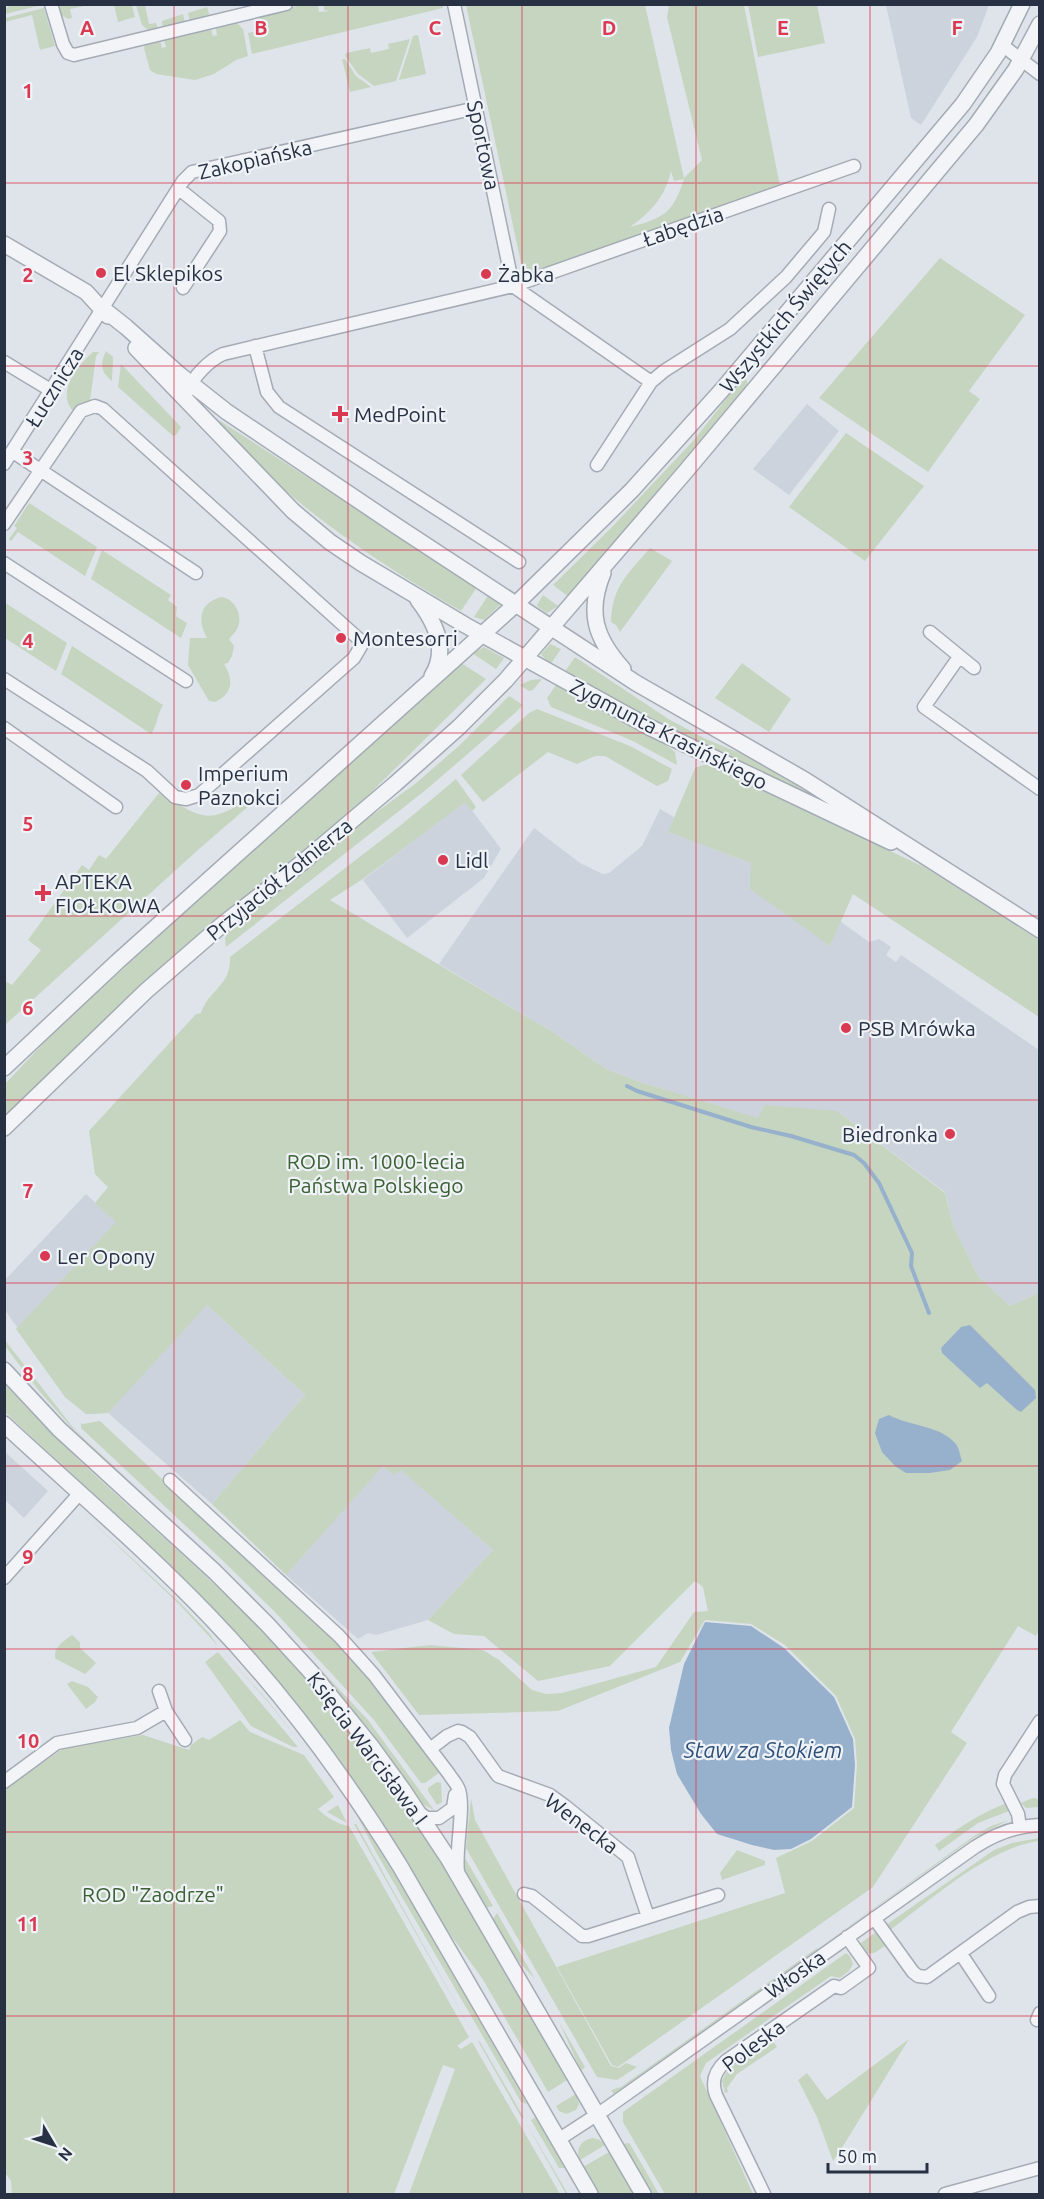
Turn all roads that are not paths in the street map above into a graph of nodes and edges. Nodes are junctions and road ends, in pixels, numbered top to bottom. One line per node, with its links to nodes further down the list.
1 (51, 4): 2 (street)
2 (286, 4)
3 (454, 4): 9 (street, Sportowa)
4 (1022, 4): 6 (street, Wszystkich Świętych)
5 (1040, 24): 7 (street, Wszystkich Świętych)
6 (1002, 45): 7 (street); 34 (street, Wszystkich Świętych)
7 (1021, 60): 8 (street); 29 (street, Wszystkich Świętych)
8 (1040, 74)
9 (476, 108): 11 (street, Zakopiańska); 14 (street, Sportowa)
10 (854, 166): 14 (street, Łabędzia)
11 (179, 189): 15 (street); 16 (street, Zakopiańska)
12 (829, 209): 20 (street, Wszystkich Świętych)
13 (4, 244): 16 (street, Zygmunta Krasińskiego)
14 (513, 286): 17 (street, Łabędzia); 20 (street)
15 (183, 288)
16 (102, 308): 19 (street, Zygmunta Krasińskiego); 21 (street, Zygmunta Krasińskiego); 22 (street, Łucznicza)
17 (255, 346): 21 (street, Łabędzia); 30 (street)
18 (4, 362): 22 (street)
19 (163, 376): 21 (street, Zygmunta Krasińskiego); 23 (street, Zygmunta Krasińskiego)
20 (651, 382): 26 (street)
21 (191, 383): 23 (street, Zygmunta Krasińskiego); 34 (street, Zygmunta Krasińskiego)
22 (52, 391): 24 (street, Łucznicza)
23 (201, 416): 33 (street, Zygmunta Krasińskiego)
24 (13, 452): 25 (street, Łucznicza); 27 (street)
25 (4, 464)
26 (597, 465)
27 (40, 470): 28 (street); 32 (street); 41 (street)
28 (4, 524)
29 (616, 553): 35 (street, Wszystkich Świętych); 43 (street, Zygmunta Krasińskiego)
30 (519, 562)
31 (4, 563): 42 (street)
32 (195, 573)
33 (414, 595): 37 (street, Zygmunta Krasińskiego); 44 (street, Zygmunta Krasińskiego)
34 (516, 604): 35 (street, Zygmunta Krasińskiego); 37 (street, Przyjaciół Żołnierza)
35 (552, 629): 39 (street, Przyjaciół Żołnierza); 43 (street, Zygmunta Krasińskiego)
36 (930, 632): 38 (street)
37 (482, 634): 39 (street, Zygmunta Krasińskiego); 44 (street, Przyjaciół Żołnierza)
38 (959, 657): 40 (street); 46 (street)
39 (526, 659): 48 (street, Zygmunta Krasińskiego); 51 (street, Przyjaciół Żołnierza)
40 (975, 668)
41 (4, 679)
42 (186, 681)
43 (636, 684): 48 (street, Zygmunta Krasińskiego)
44 (423, 688): 50 (street, Przyjaciół Żołnierza)
45 (4, 728): 47 (street)
46 (1040, 789)
47 (116, 807)
48 (929, 860): 49 (street, Zygmunta Krasińskiego)
49 (1040, 930)
50 (4, 1068)
51 (4, 1128)
52 (4, 1370): 64 (street, Księcia Warcisława I)
53 (4, 1424): 55 (street, Księcia Warcisława I)
54 (170, 1480): 61 (street)
55 (80, 1493): 56 (street); 77 (street, Księcia Warcisława I)
56 (4, 1578)
57 (159, 1691): 58 (street)
58 (166, 1711): 60 (street); 63 (street)
59 (1040, 1721): 66 (street)
60 (185, 1740)
61 (430, 1749): 62 (street); 71 (street, Wenecka)
62 (449, 1774): 64 (street); 67 (street)
63 (4, 1782)
64 (418, 1812): 67 (street, Księcia Warcisława I)
65 (1040, 1825): 66 (street, Włoska)
66 (1020, 1827): 72 (street, Włoska)
67 (458, 1875): 76 (street, Księcia Warcisława I)
68 (524, 1894): 71 (street)
69 (718, 1894): 71 (street)
70 (1040, 1906): 74 (street)
71 (648, 1917)
72 (874, 1918): 73 (street, Włoska); 74 (street)
73 (847, 1937): 76 (street, Włoska); 81 (street, Poleska)
74 (961, 1954): 75 (street)
75 (989, 1996)
76 (597, 2115): 77 (street, Włoska); 80 (street, Księcia Warcisława I)
77 (558, 2140): 79 (street, Księcia Warcisława I)
78 (1040, 2168): 82 (street)
79 (590, 2194)
80 (643, 2194)
81 (764, 2194)
82 (945, 2194)

